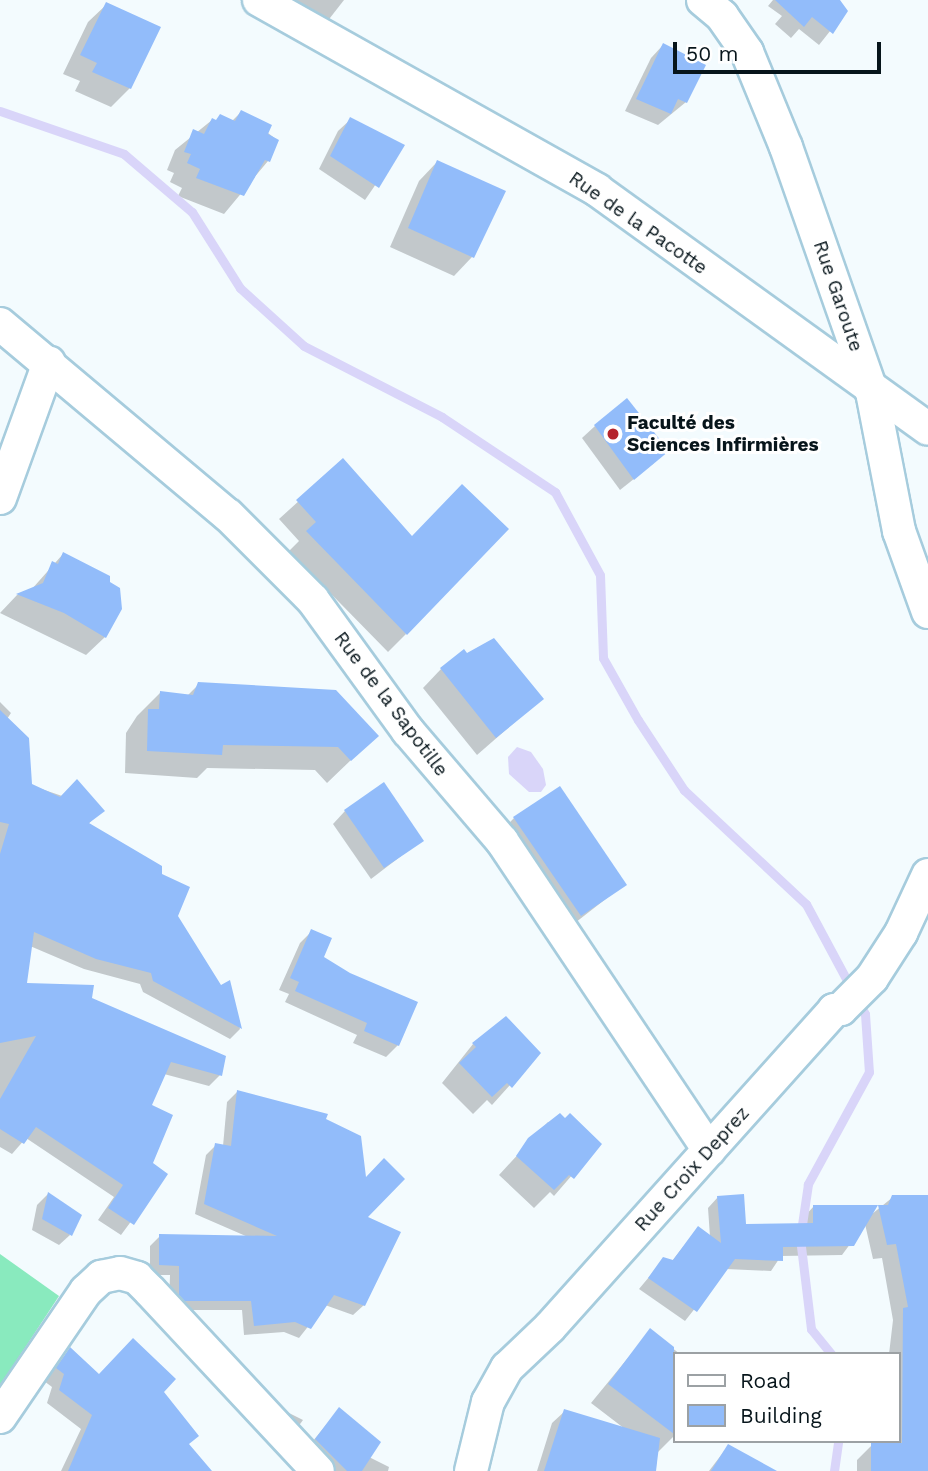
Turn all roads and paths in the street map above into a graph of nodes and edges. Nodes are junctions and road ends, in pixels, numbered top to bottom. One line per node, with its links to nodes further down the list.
1 (259, 0): 5 (street, Rue de la Pacotte)
2 (703, 0): 5 (street, Rue Garoute)
3 (0, 324): 4 (street, Rue de la Sapotille)
4 (49, 363): 7 (street); 10 (street, Rue de la Sapotille)
5 (872, 392): 6 (street, Rue de la Pacotte); 8 (street, Rue Garoute)
6 (928, 429)
7 (0, 499)
8 (928, 612)
9 (928, 875): 10 (street, Rue Croix Deprez)
10 (709, 1150): 13 (street, Rue Croix Deprez)
11 (0, 1417): 12 (street)
12 (318, 1471)
13 (471, 1471)

